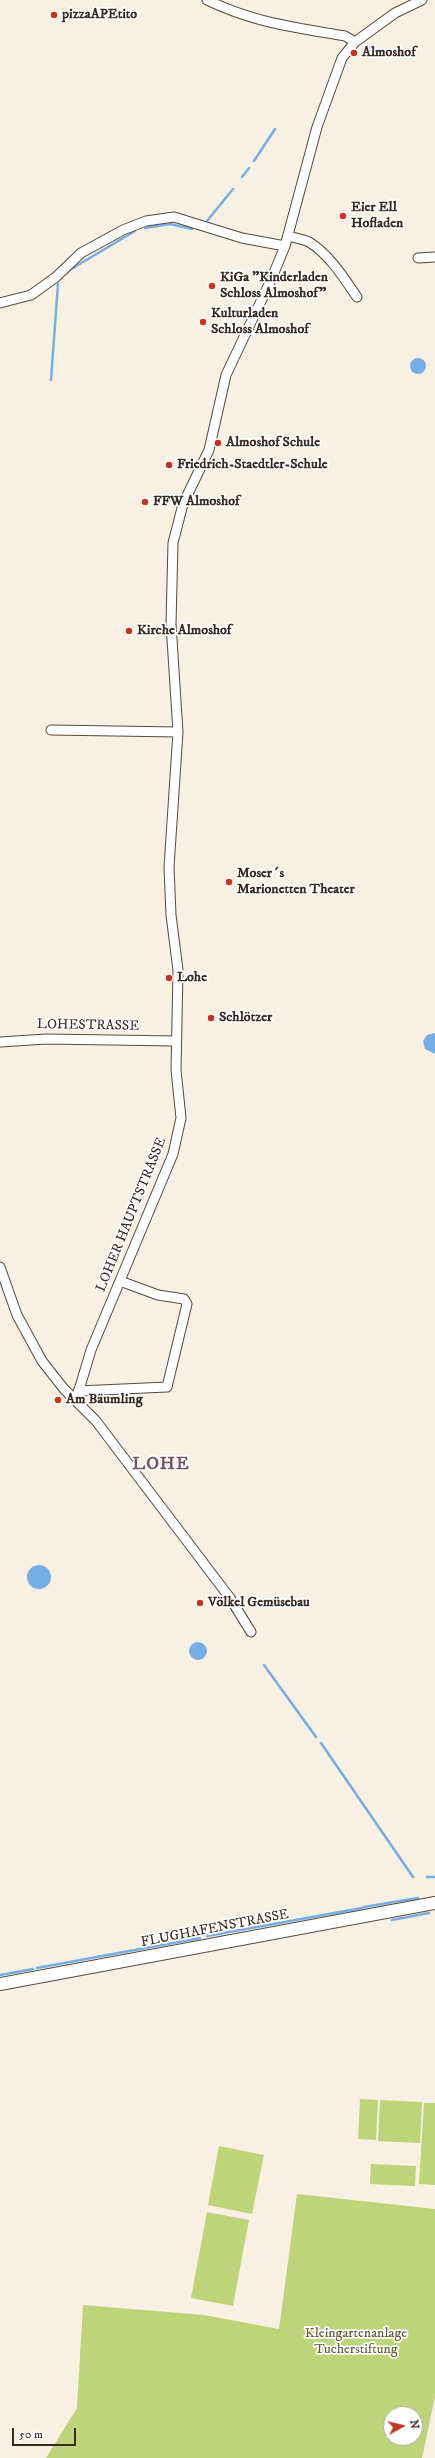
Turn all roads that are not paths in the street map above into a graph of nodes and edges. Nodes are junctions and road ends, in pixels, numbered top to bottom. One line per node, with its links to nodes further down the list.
1 (207, 0): 3 (street)
2 (422, 0): 3 (street, LOHER HAUPTSTRASSE)
3 (355, 42): 4 (street, LOHER HAUPTSTRASSE)
4 (288, 236): 5 (street, LOHER HAUPTSTRASSE); 8 (street)
5 (285, 246): 9 (street); 11 (street, LOHER HAUPTSTRASSE)
6 (435, 257): 7 (street)
7 (418, 258)
8 (357, 297)
9 (0, 303)
10 (51, 730): 11 (street)
11 (178, 732): 12 (street, LOHER HAUPTSTRASSE)
12 (176, 1041): 13 (street, LOHESTRASSE); 15 (street, LOHER HAUPTSTRASSE)
13 (0, 1042)
14 (0, 1267): 16 (street)
15 (120, 1281): 16 (street, LOHER HAUPTSTRASSE); 16 (street)
16 (77, 1395): 17 (street)
17 (251, 1632)
18 (435, 1903): 19 (main road, FLUGHAFENSTRASSE)
19 (0, 1984)

